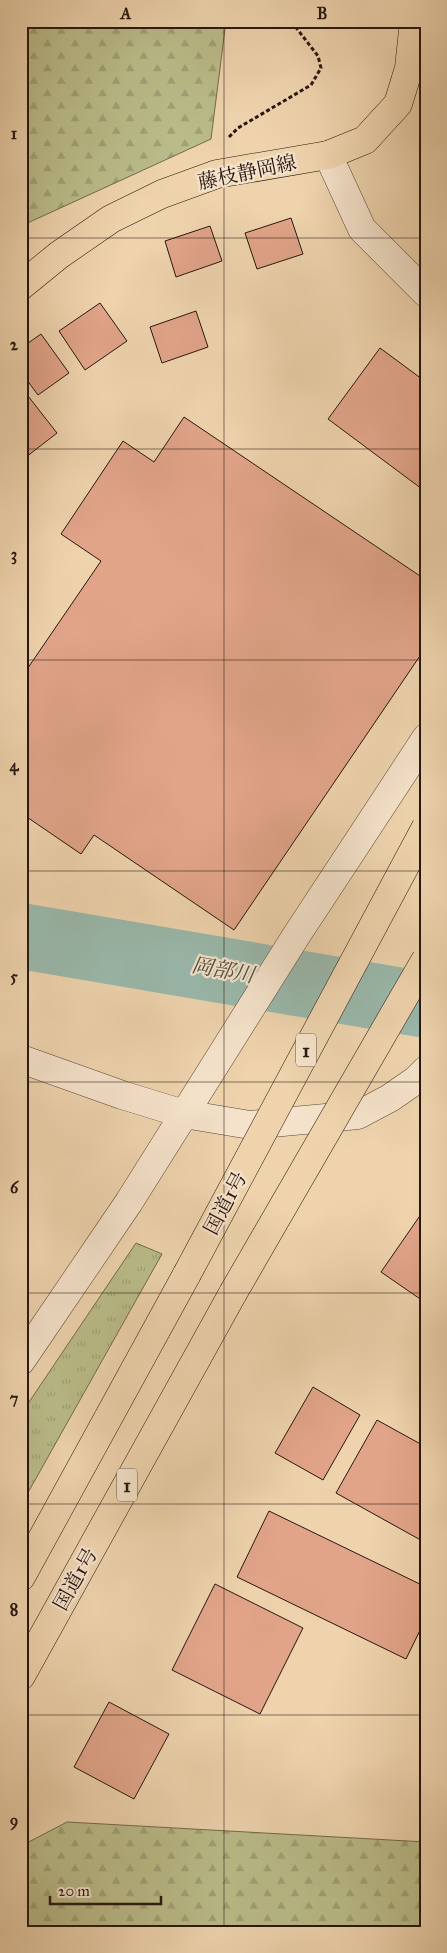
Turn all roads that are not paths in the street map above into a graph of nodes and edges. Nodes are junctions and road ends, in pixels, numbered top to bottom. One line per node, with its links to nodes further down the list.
1 (414, 21): 2 (main road, 藤枝静岡線)
2 (328, 155): 3 (main road, 藤枝静岡線); 4 (street)
3 (21, 286)
4 (426, 292)
5 (426, 738): 10 (street)
6 (426, 826): 12 (main road, 国道1号 / 1, bridge)
7 (426, 959): 13 (main road, 国道1号 / 1, bridge)
8 (21, 1059): 10 (street)
9 (426, 1070): 10 (street)
10 (184, 1114): 11 (street)
11 (21, 1361)
12 (21, 1577)
13 (21, 1676)

